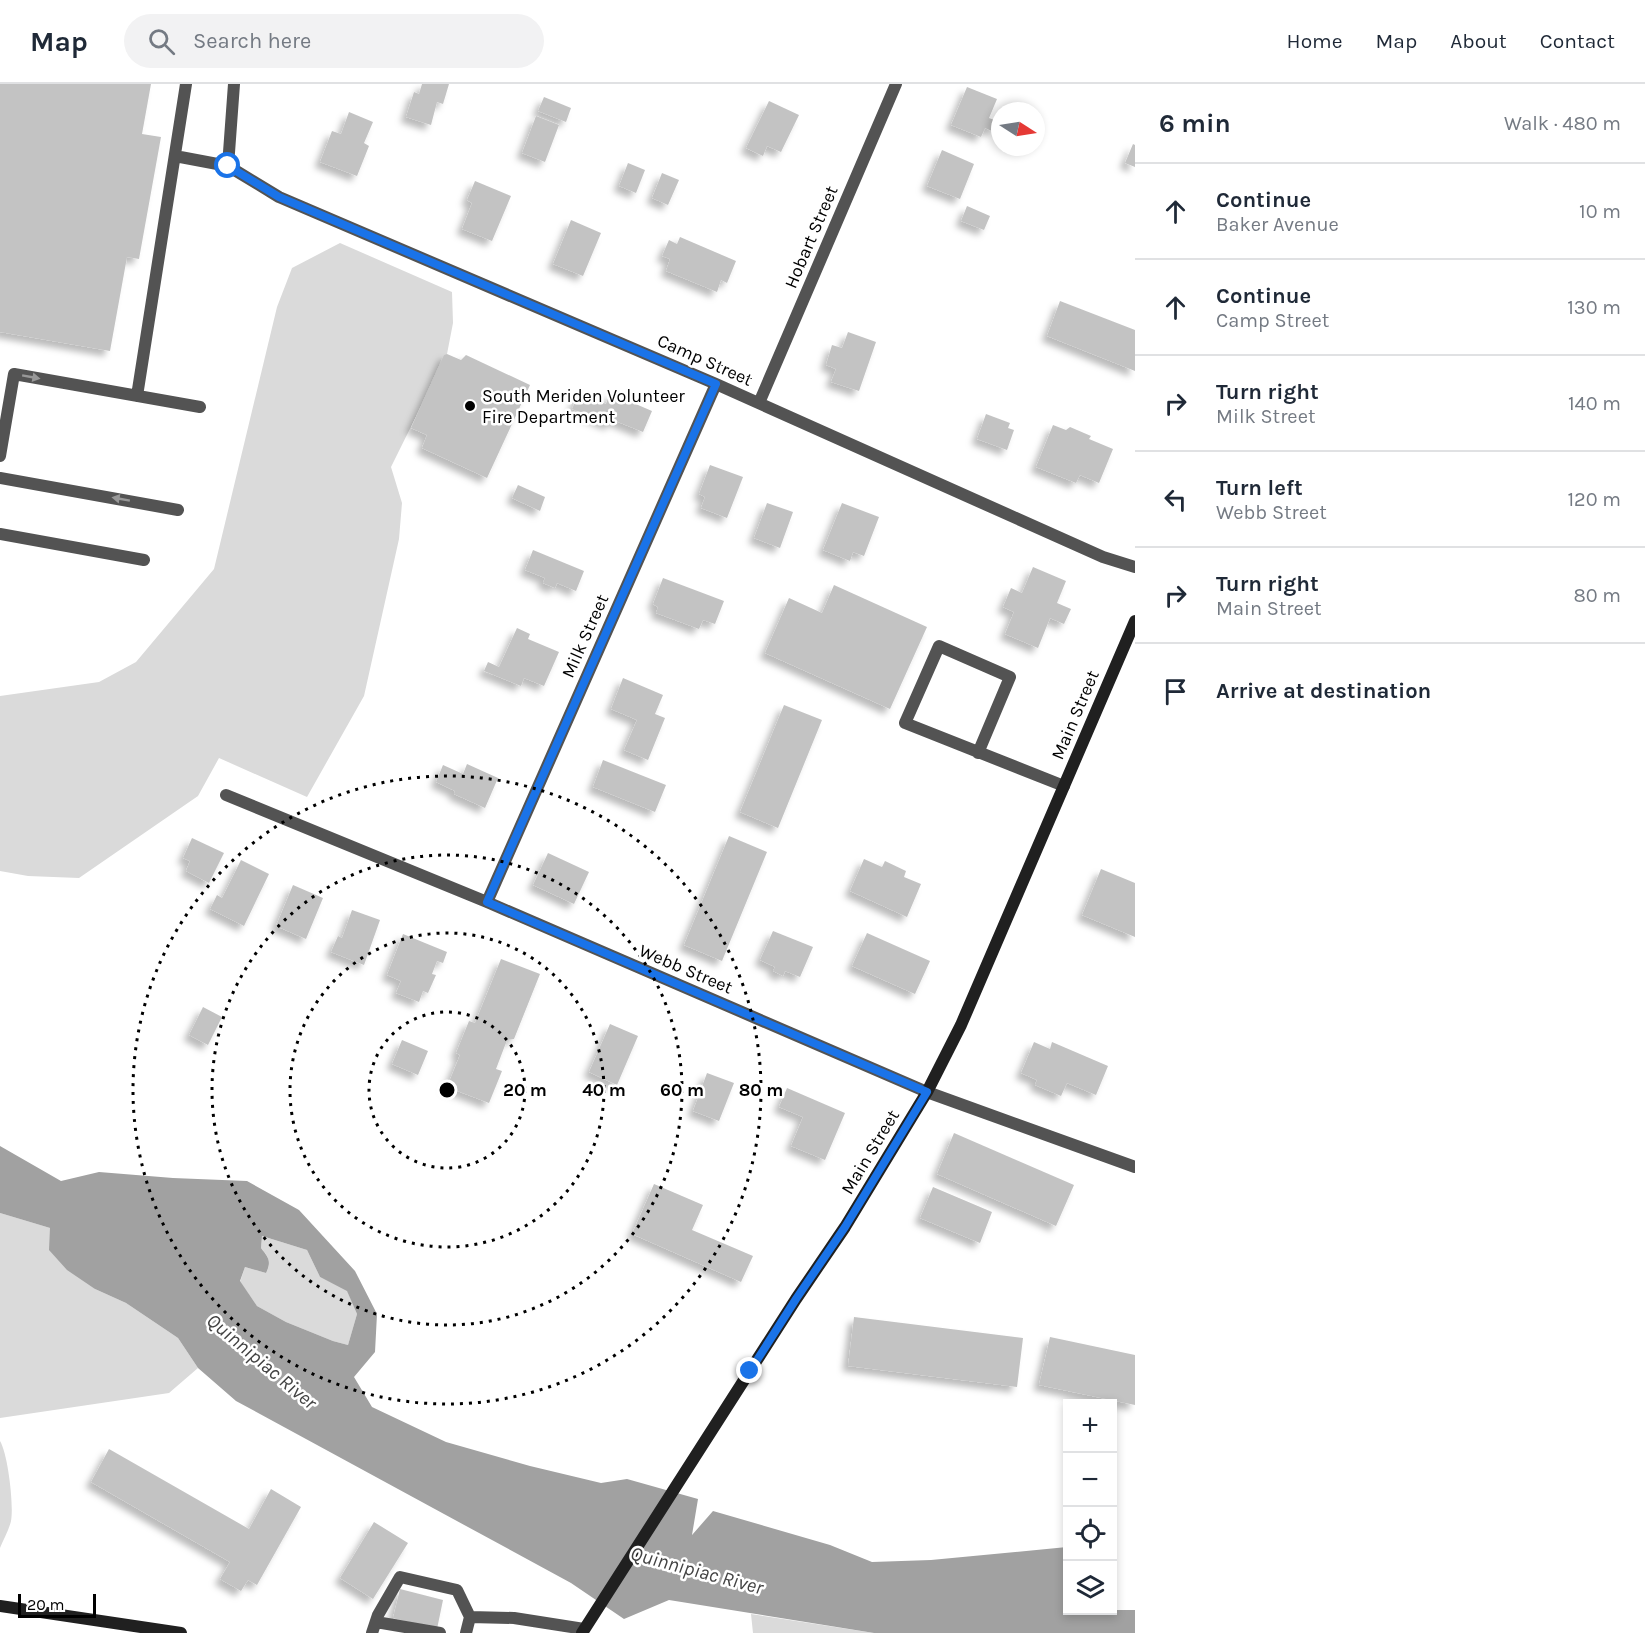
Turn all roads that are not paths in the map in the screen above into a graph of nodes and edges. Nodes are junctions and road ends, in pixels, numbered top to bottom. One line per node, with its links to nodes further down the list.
1 (186, 84): 4 (street)
2 (234, 84): 5 (street)
3 (896, 84): 8 (street, Hobart Street)
4 (175, 156): 5 (street, Camp Street); 7 (street)
5 (228, 166): 6 (street, Camp Street)
6 (716, 384): 8 (street, Camp Street); 20 (street, Milk Street)
7 (137, 396): 9 (street); 10 (street, one-way to 7)
8 (759, 403): 15 (street, Camp Street)
9 (200, 407)
10 (0, 456)
11 (0, 478): 12 (street, one-way to 11)
12 (178, 510)
13 (0, 534): 14 (street)
14 (144, 560)
15 (1135, 567)
16 (1135, 621): 18 (main road, Main Street)
17 (978, 753): 17 (street); 18 (street)
18 (1064, 786): 21 (main road, Main Street)
19 (226, 795): 20 (street, Webb Street)
20 (487, 902): 21 (street, Webb Street)
21 (927, 1092): 22 (street, Webb Street); 26 (main road, Main Street)
22 (1135, 1167)
23 (0, 1605): 27 (main road)
24 (470, 1617): 25 (street); 26 (street); 29 (street)
25 (374, 1627): 28 (street)
26 (583, 1631)
27 (181, 1633)
28 (440, 1633)
29 (466, 1633)

